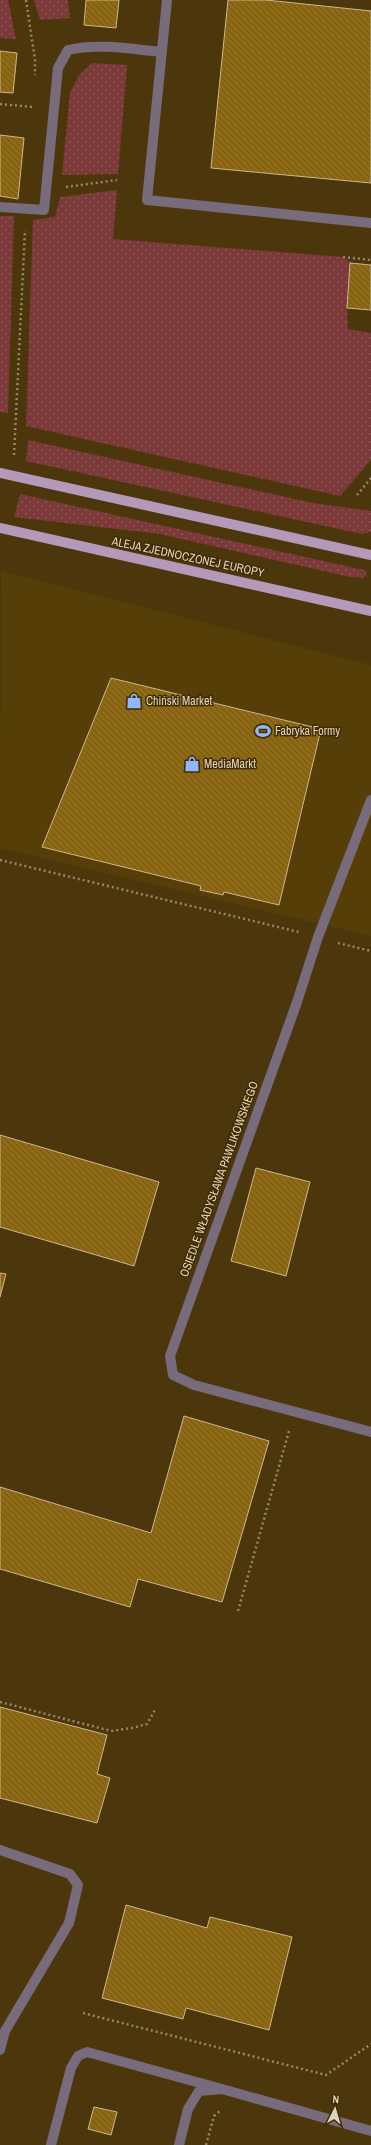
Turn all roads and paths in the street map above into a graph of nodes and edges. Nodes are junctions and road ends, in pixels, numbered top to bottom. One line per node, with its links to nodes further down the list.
1 (168, 0): 2 (street)
2 (162, 52): 6 (street); 8 (street)
3 (0, 104): 4 (path)
4 (34, 107)
5 (117, 180): 6 (path)
6 (46, 189): 7 (street)
7 (0, 207)
8 (371, 222)
9 (343, 257): 10 (path)
10 (371, 260)
11 (0, 473): 16 (main road)
12 (371, 478): 13 (path)
13 (357, 495)
14 (0, 528): 18 (main road, ALEJA ZJEDNOCZONEJ EUROPY)
15 (371, 548): 16 (main road)
16 (359, 552): 17 (main road)
17 (371, 554)
18 (371, 611)
19 (371, 800): 21 (street, OSIEDLE WŁADYSŁAWA PAWLIKOWSKIEGO)
20 (0, 860): 21 (path)
21 (318, 937): 22 (path); 23 (street, OSIEDLE WŁADYSŁAWA PAWLIKOWSKIEGO)
22 (371, 951)
23 (295, 1412): 24 (street, OSIEDLE WŁADYSŁAWA PAWLIKOWSKIEGO); 25 (path)
24 (371, 1432)
25 (238, 1611)
26 (0, 1702): 27 (path)
27 (155, 1710)
28 (0, 1850): 31 (street)
29 (83, 2013): 30 (path)
30 (371, 2044)
31 (0, 2050)
32 (222, 2089): 34 (street); 35 (street); 36 (street)
33 (223, 2109): 37 (path)
34 (371, 2131)
35 (52, 2145)
36 (179, 2145)
37 (206, 2145)

